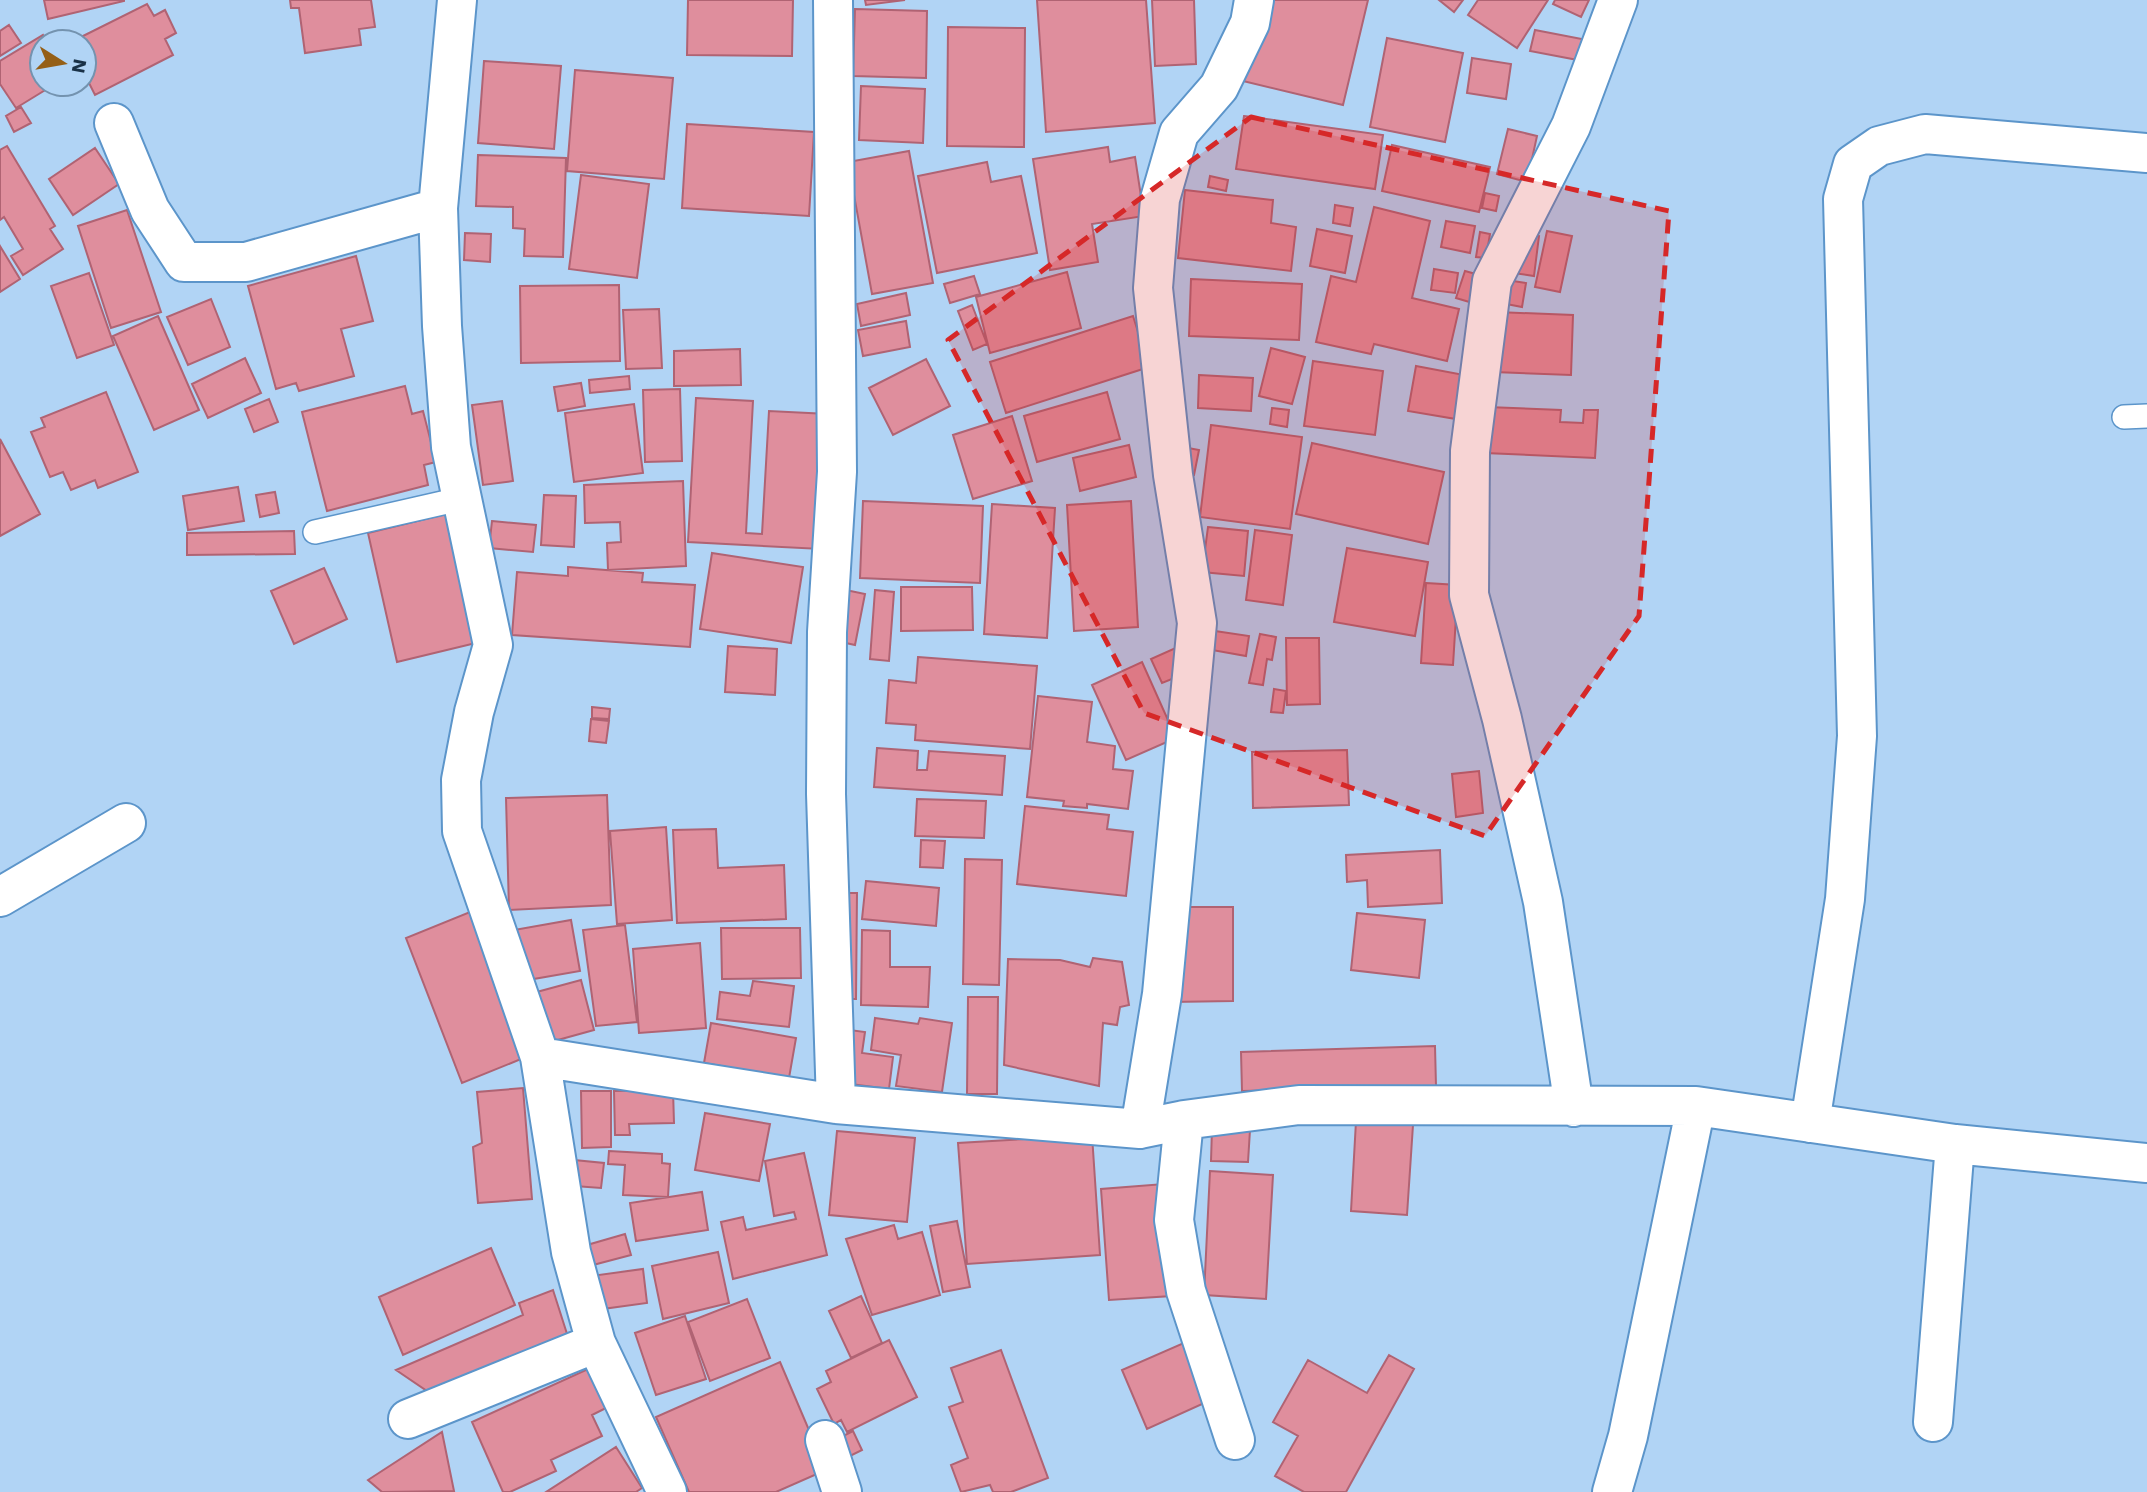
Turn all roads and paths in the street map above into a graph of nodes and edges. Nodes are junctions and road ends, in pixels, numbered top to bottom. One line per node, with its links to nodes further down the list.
1 (457, 0): 7 (street)
2 (833, 0): 15 (street)
3 (1254, 0): 20 (street)
4 (1618, 0): 17 (street)
5 (114, 123): 7 (street)
6 (2147, 153): 19 (street)
7 (438, 208): 10 (street)
8 (2147, 416): 9 (lane)
9 (2124, 417)
10 (460, 499): 11 (lane); 14 (street)
11 (315, 532)
12 (126, 823): 13 (street)
13 (0, 897)
14 (540, 1057): 15 (street); 23 (street)
15 (836, 1104): 20 (street)
16 (1696, 1106): 17 (street); 19 (street); 30 (street)
17 (1574, 1108): 18 (street)
18 (1184, 1120): 20 (street); 27 (street)
19 (1810, 1123): 21 (street)
20 (1140, 1129)
21 (1955, 1144): 22 (street); 25 (street)
22 (2147, 1163)
23 (596, 1343): 24 (street); 28 (street)
24 (408, 1419)
25 (1933, 1422)
26 (825, 1440): 29 (street)
27 (1235, 1440)
28 (667, 1492)
29 (842, 1492)
30 (1612, 1492)

